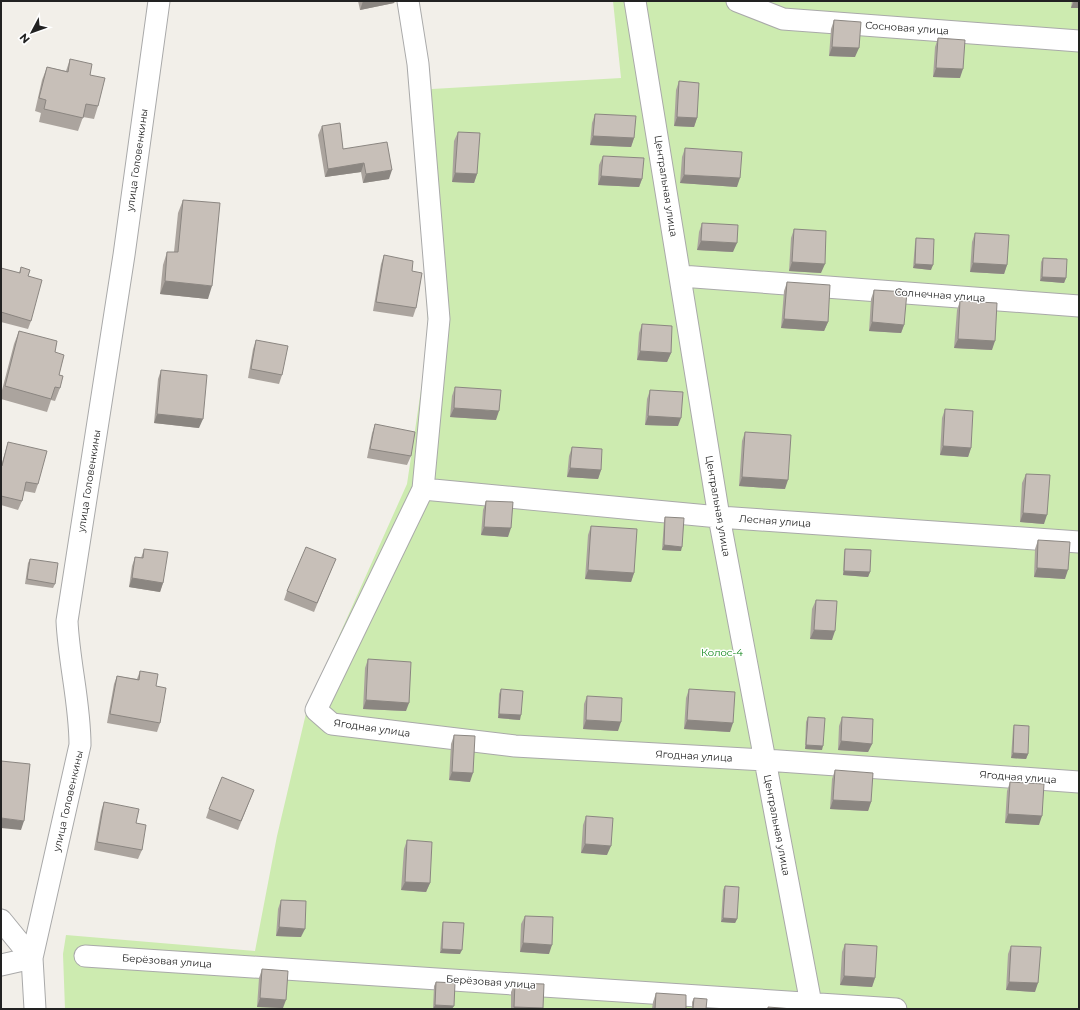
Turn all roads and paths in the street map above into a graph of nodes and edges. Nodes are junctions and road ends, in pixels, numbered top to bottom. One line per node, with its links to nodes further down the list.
1 (159, 1): 15 (street, улица Головенкины)
2 (408, 1): 8 (street)
3 (635, 1): 6 (street, Центральная улица)
4 (738, 1): 5 (street, Сосновая улица)
5 (1079, 41)
6 (681, 276): 7 (street, Солнечная улица); 9 (street, Центральная улица)
7 (1079, 306)
8 (423, 490): 9 (street, Лесная улица); 11 (street, Ягодная улица)
9 (719, 517): 10 (street, Лесная улица); 11 (street, Центральная улица)
10 (1079, 542)
11 (765, 760): 12 (street, Ягодная улица); 17 (street, Центральная улица)
12 (1079, 782)
13 (1, 920): 15 (street)
14 (86, 956): 17 (street, Берёзовая улица)
15 (32, 958): 16 (street); 18 (street, улица Головенкины)
16 (1, 965)
17 (812, 1006): 19 (street, Берёзовая улица)
18 (35, 1009)
19 (896, 1009)

